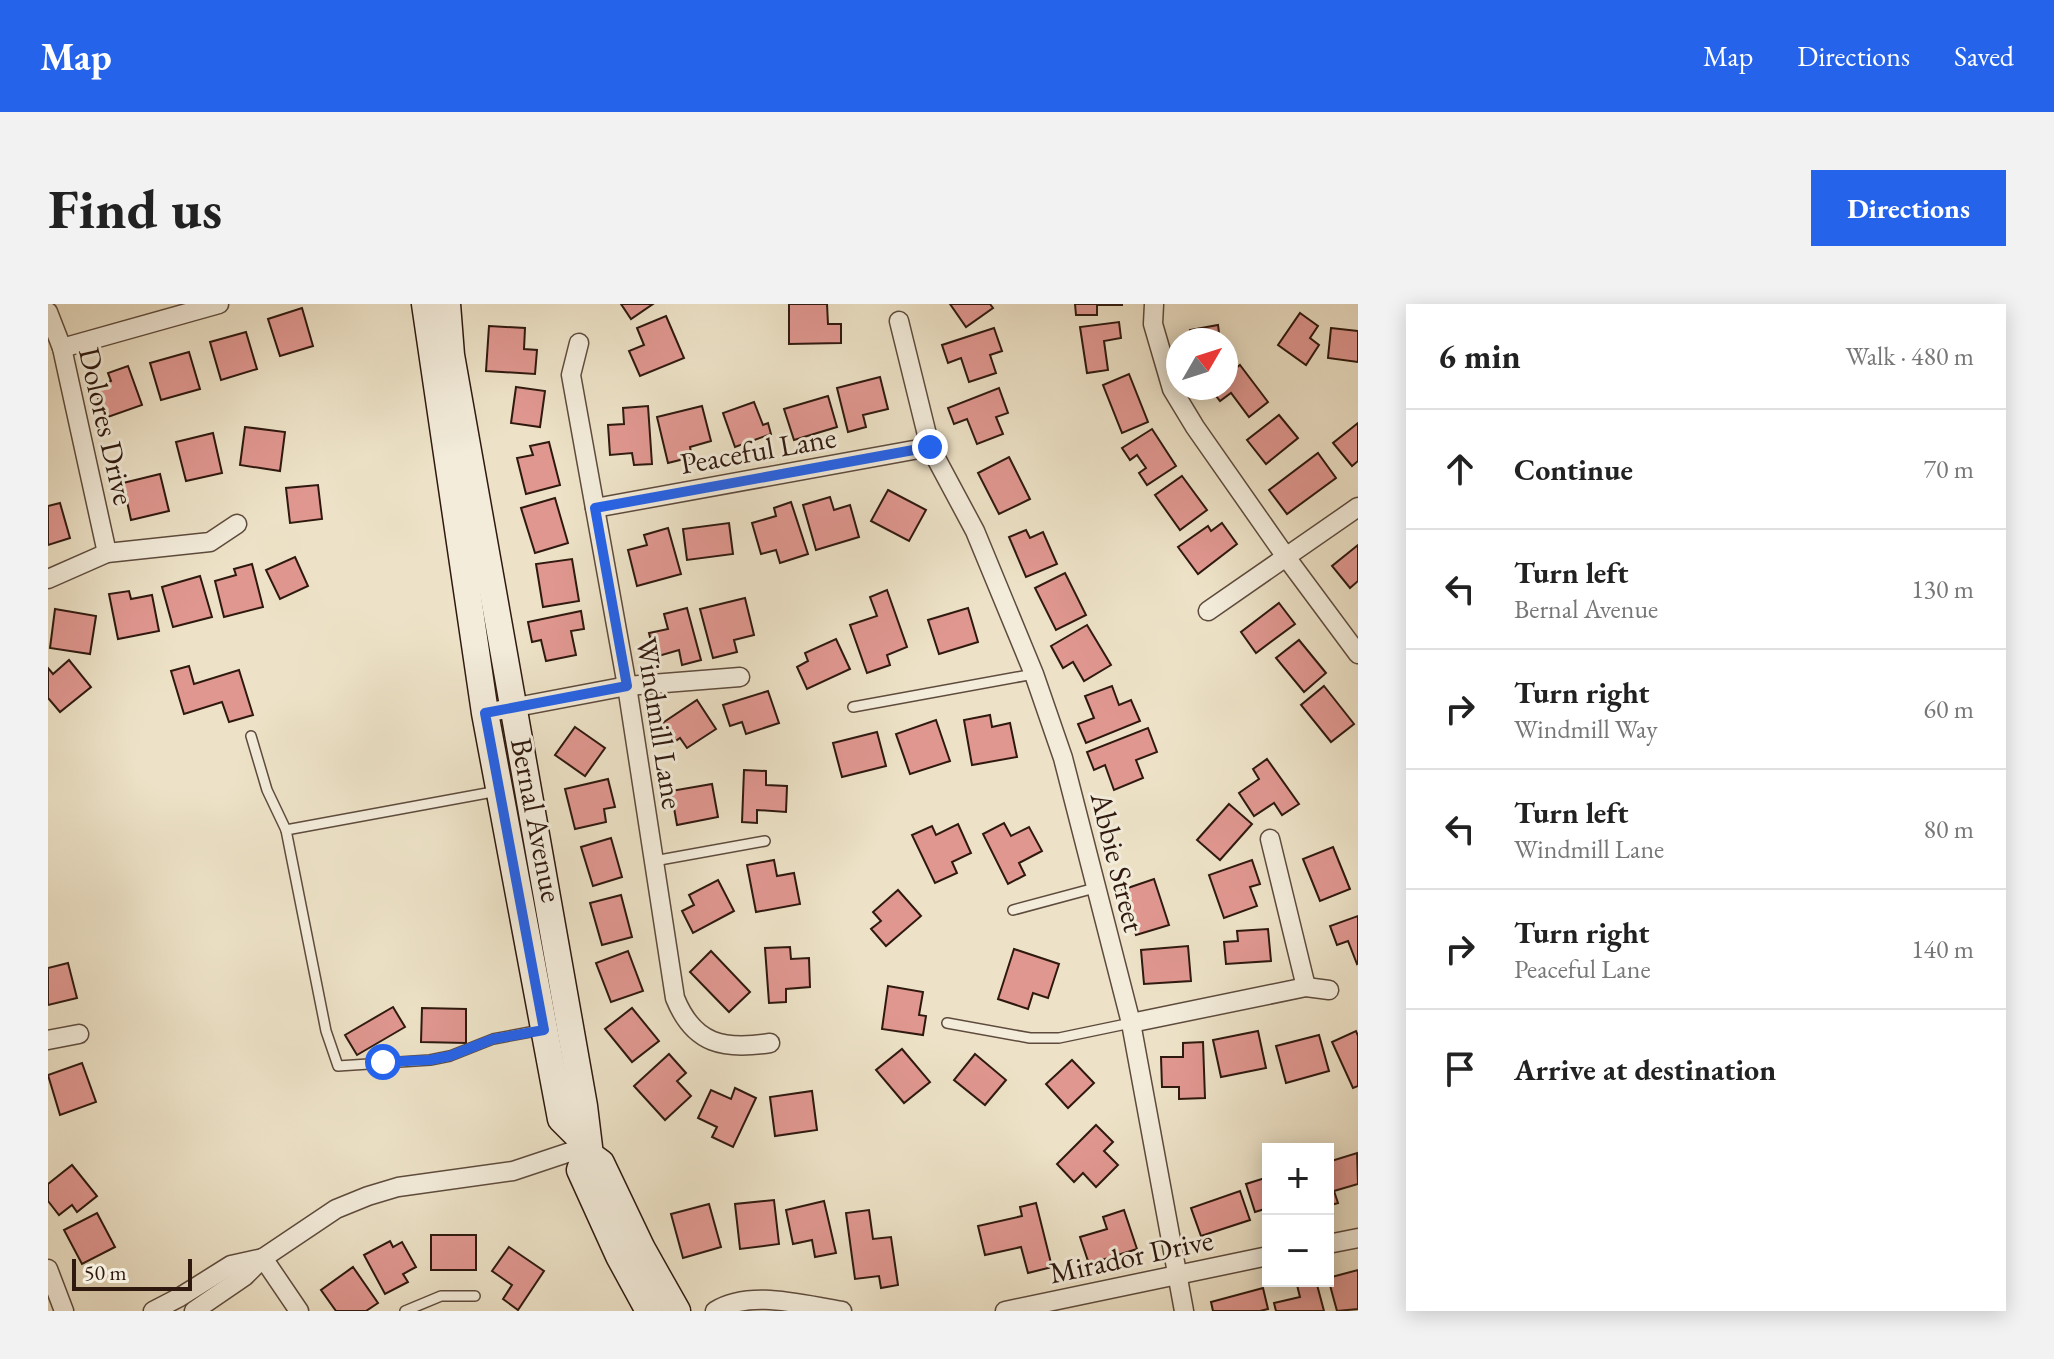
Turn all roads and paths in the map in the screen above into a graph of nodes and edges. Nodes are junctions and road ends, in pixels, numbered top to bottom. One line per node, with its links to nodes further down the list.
1 (219, 304): 8 (street)
2 (425, 304): 23 (main road, Bernal Avenue)
3 (447, 304): 22 (main road, Bernal Avenue)
4 (1154, 304): 14 (street)
5 (48, 312): 8 (street, Dolores Drive)
6 (899, 321): 9 (street, Abbie Street)
7 (579, 343): 11 (street, Windmill Lane)
8 (62, 348): 13 (street, Dolores Drive)
9 (930, 447): 11 (street, Peaceful Lane); 18 (street, Abbie Street)
10 (1358, 507): 14 (street)
11 (595, 508): 20 (street, Windmill Lane)
12 (237, 524): 13 (street)
13 (107, 553): 15 (street)
14 (1286, 557): 16 (street); 17 (street)
15 (48, 579)
16 (1208, 611)
17 (1358, 654)
18 (1034, 674): 21 (lane); 30 (street, Abbie Street)
19 (740, 677): 20 (street)
20 (627, 686): 22 (street); 29 (street, Windmill Lane)
21 (853, 707)
22 (513, 709): 23 (street); 40 (main road, Bernal Avenue)
23 (485, 713): 25 (main road, Bernal Avenue)
24 (251, 736): 26 (lane)
25 (499, 791): 26 (lane); 36 (main road, Bernal Avenue)
26 (286, 830): 36 (lane)
27 (1270, 839): 32 (street)
28 (765, 841): 29 (lane)
29 (654, 861): 39 (street, Windmill Lane)
30 (1095, 888): 31 (lane); 35 (street, Abbie Street)
31 (1013, 910)
32 (1306, 987): 33 (street); 35 (street)
33 (1329, 990)
34 (947, 1023): 35 (lane)
35 (1131, 1023): 46 (street, Abbie Street)
36 (544, 1030): 40 (main road, Bernal Avenue)
37 (79, 1034): 38 (street)
38 (48, 1040)
39 (770, 1043)
40 (589, 1150): 44 (street); 53 (main road, Bernal Avenue); 54 (main road, Bernal Avenue)
41 (1358, 1238): 42 (street)
42 (1334, 1243)
43 (1262, 1257): 46 (street, Mirador Drive)
44 (263, 1258): 49 (street); 50 (street); 51 (street)
45 (48, 1269): 48 (street)
46 (1176, 1274): 57 (street, Mirador Drive); 58 (street, Abbie Street)
47 (475, 1296): 52 (lane)
48 (64, 1311)
49 (153, 1311)
50 (194, 1311)
51 (299, 1311)
52 (405, 1311)
53 (649, 1311)
54 (677, 1311)
55 (715, 1311): 56 (street)
56 (842, 1311)
57 (1005, 1311)
58 (1184, 1311)

